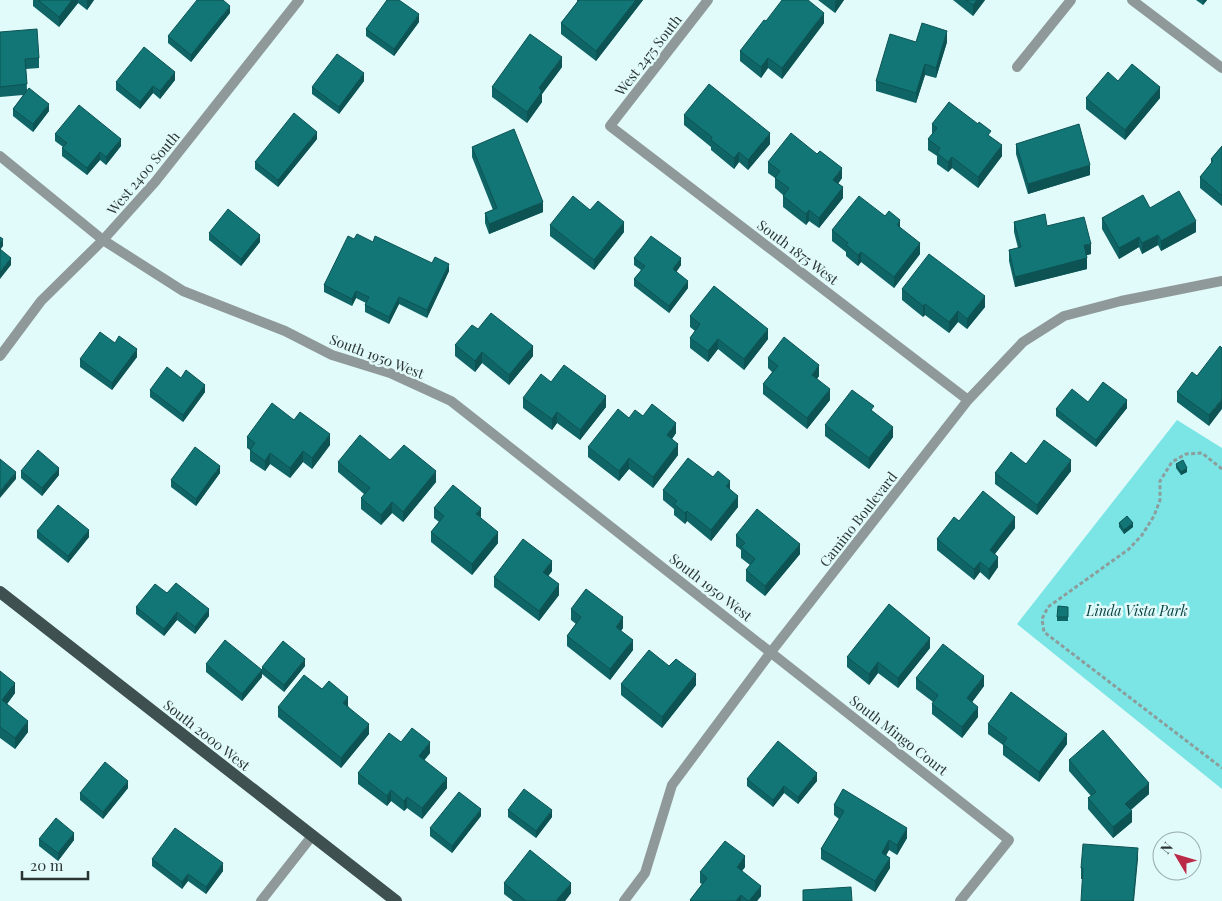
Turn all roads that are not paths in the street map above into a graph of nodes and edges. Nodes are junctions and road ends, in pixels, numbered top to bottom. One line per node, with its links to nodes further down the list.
1 (299, 0): 9 (street, West 2400 South)
2 (708, 0): 7 (street, West 2475 South)
3 (1071, 0): 5 (street)
4 (1132, 0): 6 (street)
5 (1017, 66)
6 (1222, 68)
7 (610, 126): 12 (street, South 1875 West)
8 (0, 156): 9 (street, South 1950 West)
9 (104, 240): 11 (street, West 2400 South); 14 (street, South 1950 West)
10 (1222, 281): 12 (street, Camino Boulevard)
11 (0, 356)
12 (968, 400): 14 (street, Camino Boulevard)
13 (0, 592): 15 (main road, South 2000 West)
14 (772, 652): 18 (street, Camino Boulevard); 19 (street, South Mingo Court)
15 (312, 836): 16 (street); 17 (main road, South 2000 West)
16 (261, 901)
17 (396, 901)
18 (624, 901)
19 (960, 901)

